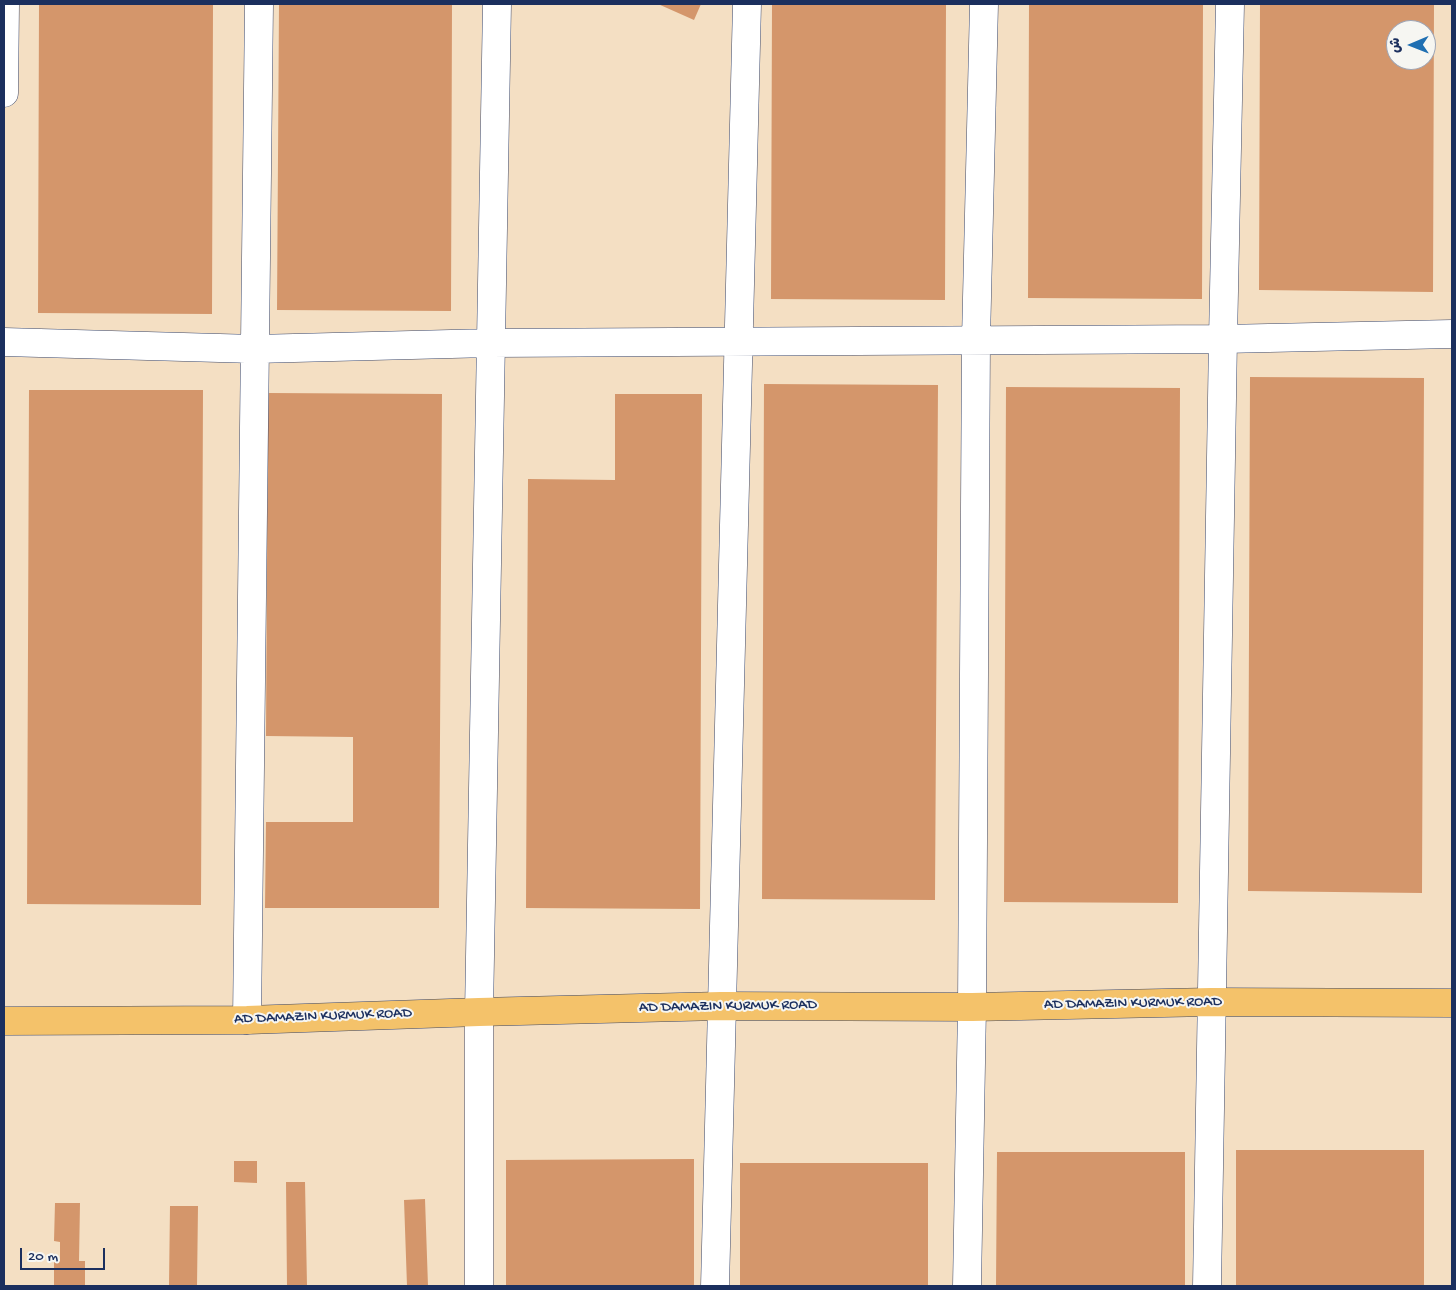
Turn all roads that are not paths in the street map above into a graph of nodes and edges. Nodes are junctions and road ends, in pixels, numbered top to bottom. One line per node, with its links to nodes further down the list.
1 (5, 4): 7 (street)
2 (259, 4): 14 (street)
3 (497, 4): 13 (street)
4 (747, 4): 12 (street)
5 (984, 4): 10 (street)
6 (1230, 4): 9 (street)
7 (4, 93)
8 (1452, 334): 9 (street)
9 (1223, 339): 10 (street); 15 (street)
10 (976, 340): 12 (street); 18 (street)
11 (4, 342): 14 (street)
12 (740, 342): 13 (street); 17 (street)
13 (490, 343): 14 (street); 19 (street)
14 (256, 349): 20 (street)
15 (1210, 1002): 16 (highway, AD DAMAZIN KURMUK ROAD); 18 (highway, AD DAMAZIN KURMUK ROAD); 25 (street)
16 (1452, 1003)
17 (721, 1006): 18 (highway, AD DAMAZIN KURMUK ROAD); 19 (highway, AD DAMAZIN KURMUK ROAD); 23 (street)
18 (972, 1006): 24 (street)
19 (479, 1012): 20 (highway, AD DAMAZIN KURMUK ROAD); 22 (street)
20 (247, 1020): 21 (highway, AD DAMAZIN KURMUK ROAD)
21 (4, 1021)
22 (479, 1286)
23 (715, 1286)
24 (967, 1286)
25 (1207, 1286)

